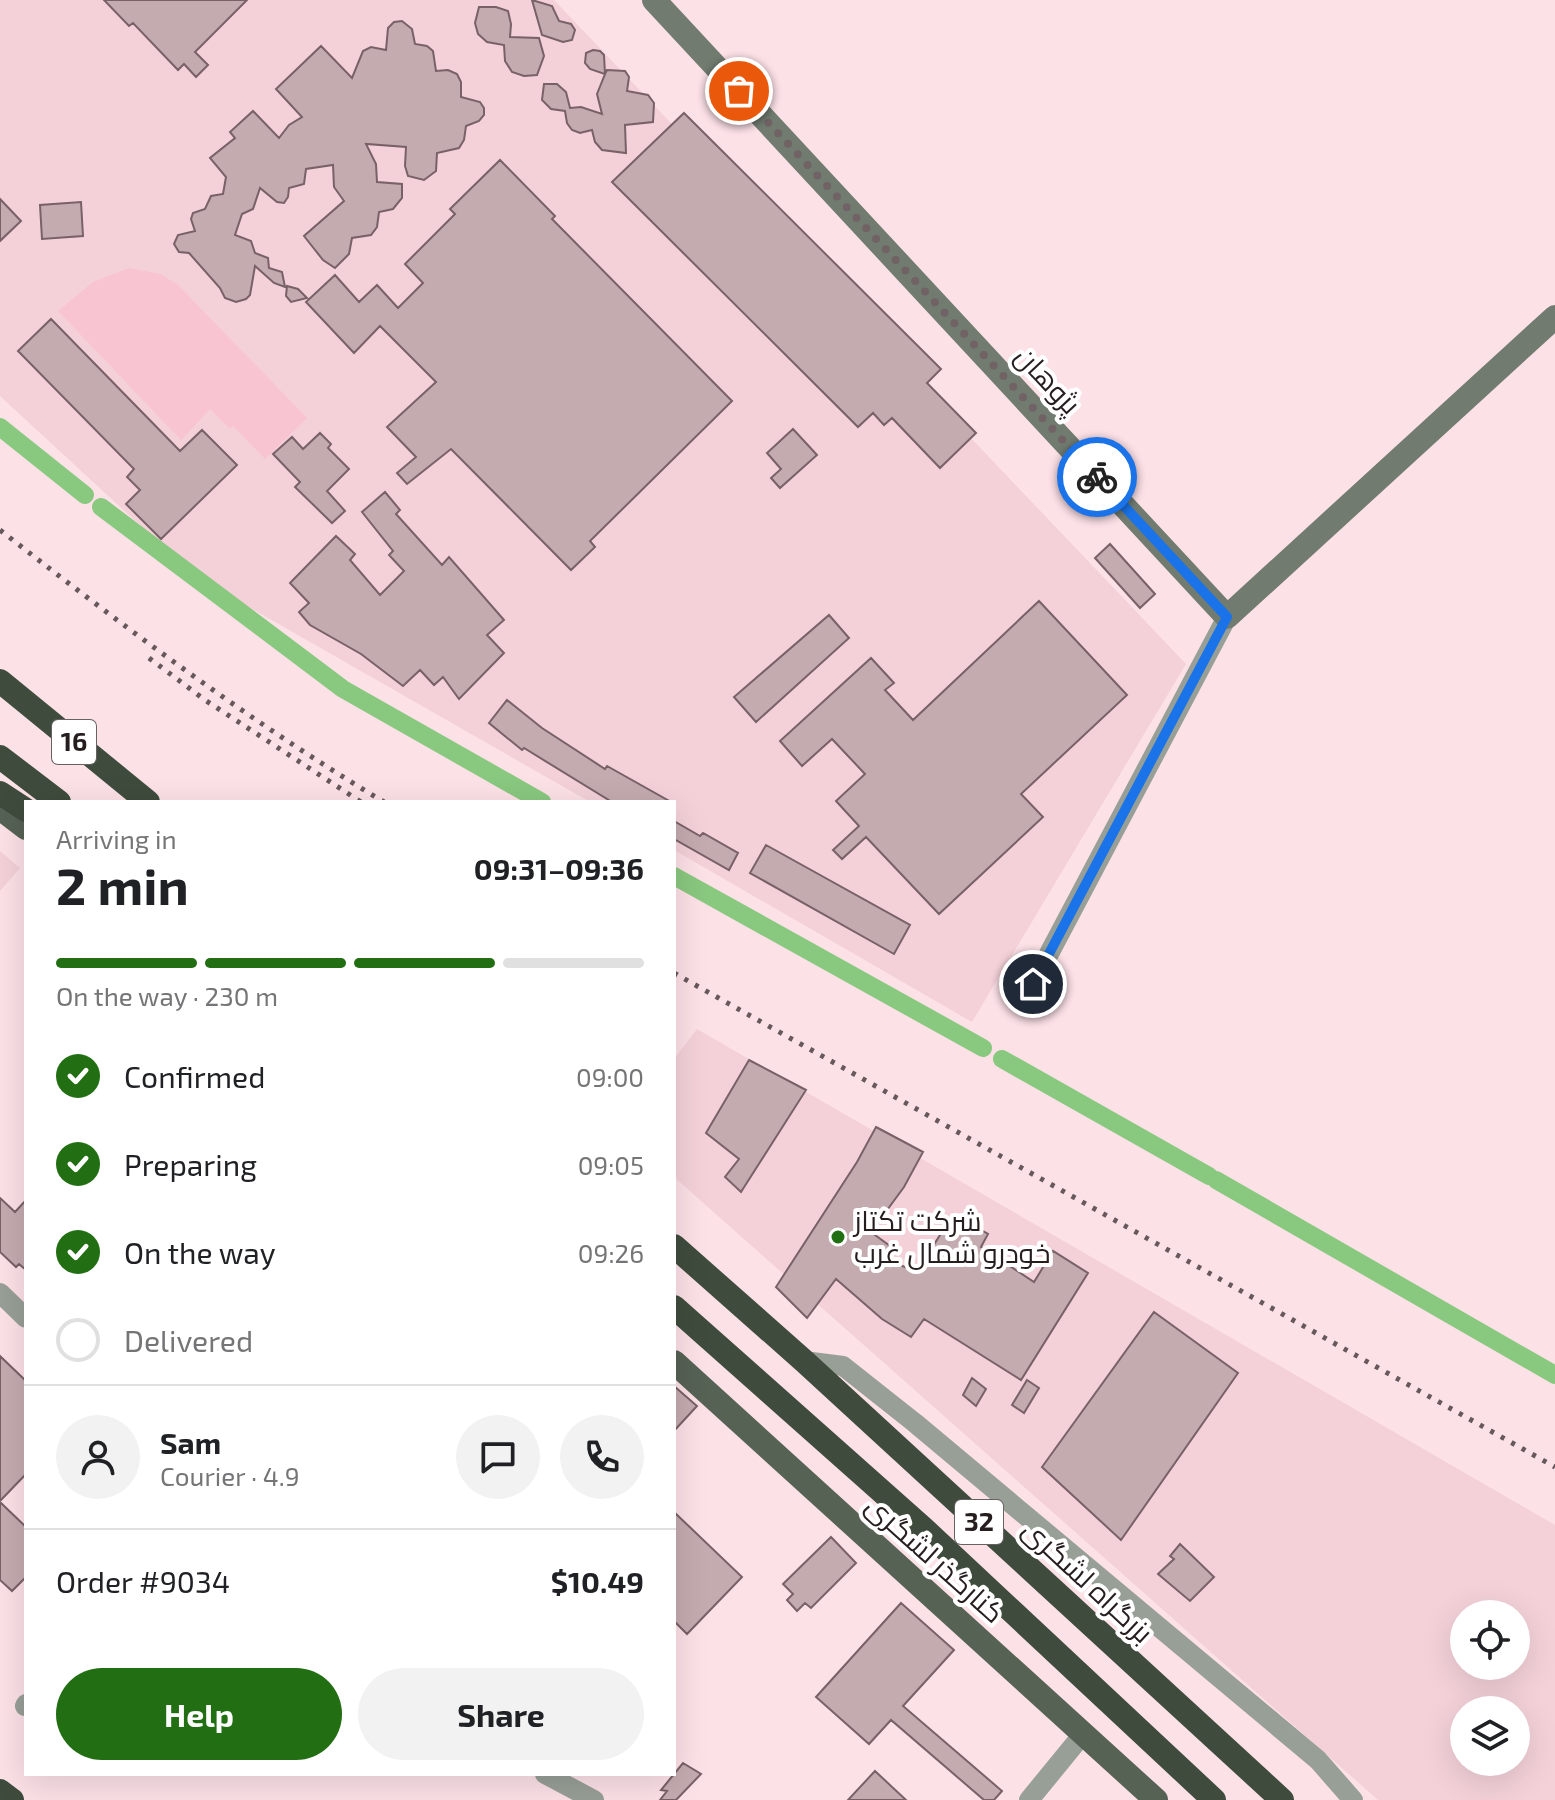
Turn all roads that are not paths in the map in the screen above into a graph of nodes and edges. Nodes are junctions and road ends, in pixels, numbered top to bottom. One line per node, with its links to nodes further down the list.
1 (654, 0): 3 (main road, پژوهان)
2 (1555, 317): 3 (main road)
3 (1227, 617): 12 (street)
4 (0, 681): 8 (highway, 16)
5 (0, 757): 7 (highway, 16)
6 (0, 793): 10 (highway)
7 (56, 800)
8 (146, 800)
9 (0, 808): 11 (main road)
10 (24, 809)
11 (24, 826)
12 (1033, 984)
13 (676, 1248): 17 (highway, بزرگراه لشگری / 32)
14 (0, 1293): 16 (street)
15 (676, 1309): 26 (highway, 32)
16 (24, 1316)
17 (804, 1361): 27 (highway, بزرگراه لشگری / 32); 28 (street)
18 (676, 1364): 19 (main road, کنارگذر لشگری)
19 (1083, 1734): 24 (street); 25 (main road, کنارگذر لشگری)
20 (549, 1776): 23 (street)
21 (0, 1791): 22 (highway)
22 (12, 1800)
23 (594, 1800)
24 (1029, 1800)
25 (1156, 1800)
26 (1214, 1800)
27 (1282, 1800)
28 (1353, 1800)

